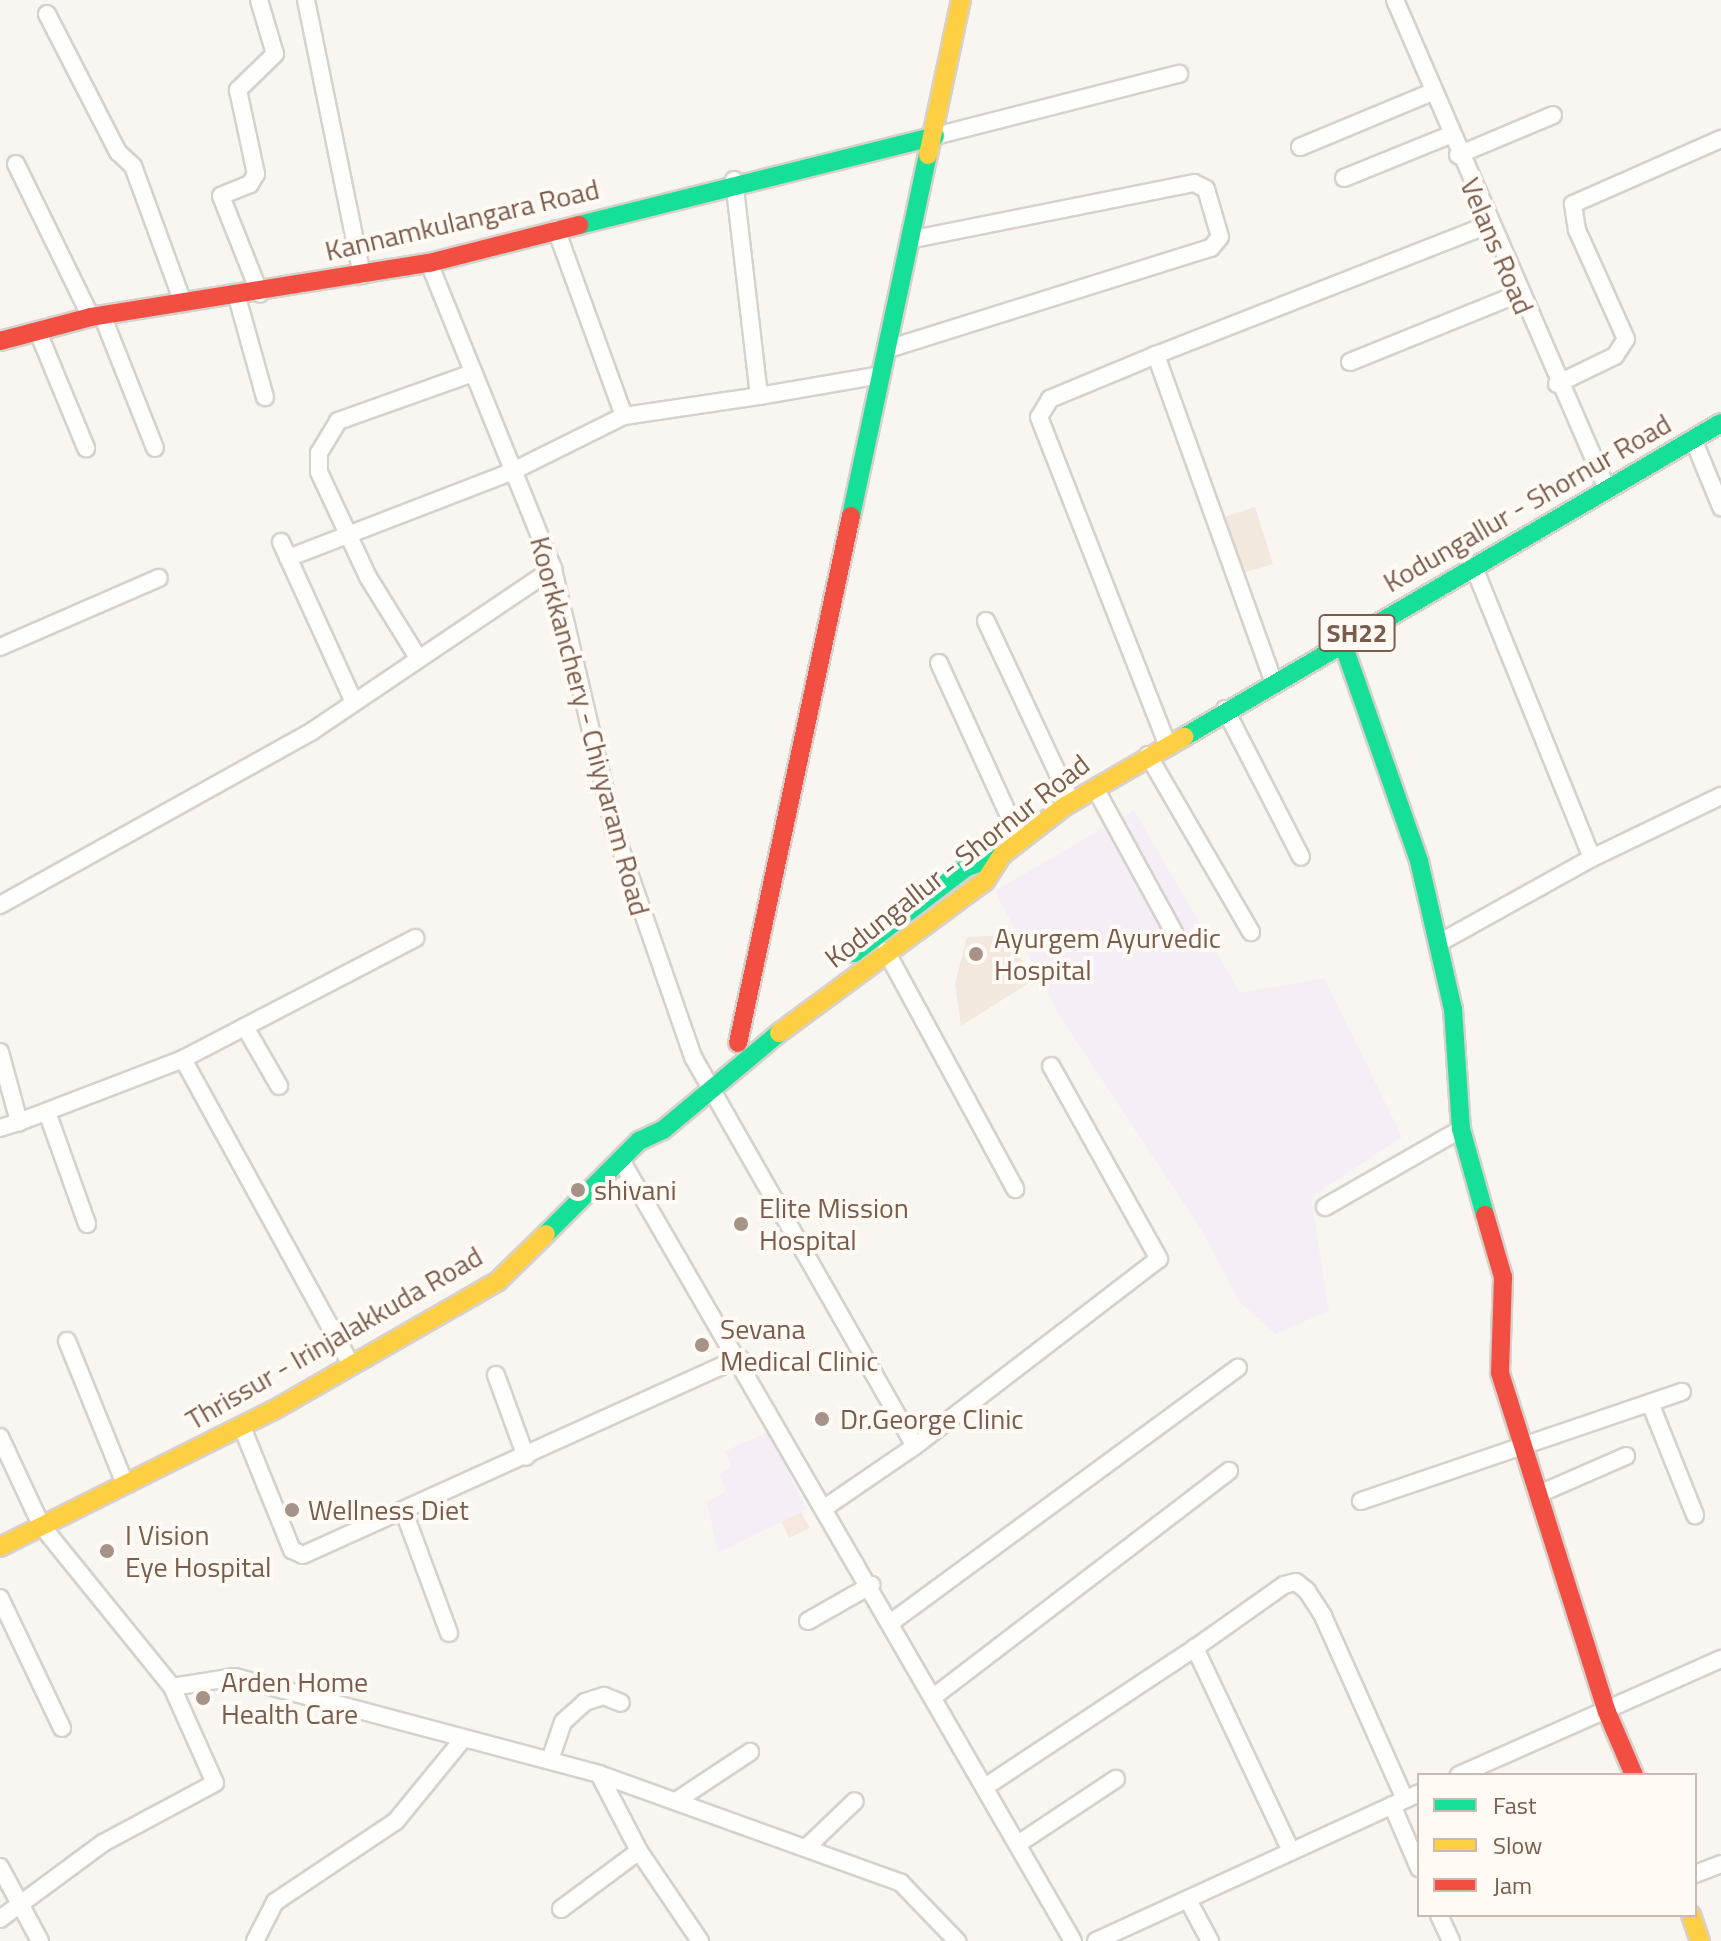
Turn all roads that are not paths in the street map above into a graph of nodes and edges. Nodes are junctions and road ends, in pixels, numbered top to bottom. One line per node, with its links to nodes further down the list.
1 (259, 0): 22 (street)
2 (306, 0): 21 (street)
3 (961, 0): 10 (main road)
4 (1395, 0): 7 (street, Velans Road)
5 (47, 14): 25 (street)
6 (1179, 74): 10 (street)
7 (1432, 92): 9 (street, Velans Road); 12 (street)
8 (1553, 115): 13 (street)
9 (1450, 135): 13 (street, Velans Road); 15 (street)
10 (935, 136): 16 (main road, Kannamkulangara Road); 19 (main road)
11 (1721, 139): 34 (street)
12 (1300, 147)
13 (1458, 155): 17 (street, Velans Road)
14 (16, 164): 26 (street)
15 (1344, 178)
16 (734, 180): 18 (main road, Kannamkulangara Road); 35 (street)
17 (1488, 225): 23 (street, Velans Road); 30 (street)
18 (556, 229): 20 (main road, Kannamkulangara Road); 37 (street)
19 (913, 239): 29 (main road); 29 (street)
20 (429, 263): 21 (main road, Kannamkulangara Road); 32 (street, Koorkkanchery - Chiyyaram Road)
21 (362, 275): 22 (main road, Kannamkulangara Road)
22 (260, 294): 24 (main road, Kannamkulangara Road)
23 (1518, 294): 31 (street); 34 (street, Velans Road)
24 (237, 297): 25 (main road, Kannamkulangara Road); 36 (street)
25 (183, 303): 26 (main road, Kannamkulangara Road)
26 (96, 316): 27 (main road, Kannamkulangara Road); 41 (street)
27 (38, 332): 28 (main road, Kannamkulangara Road); 40 (street)
28 (0, 341)
29 (888, 349): 33 (main road)
30 (1156, 355): 56 (street); 59 (street)
31 (1350, 362)
32 (473, 373): 42 (street, Koorkkanchery - Chiyyaram Road); 45 (street)
33 (880, 375): 35 (street); 75 (main road)
34 (1557, 384): 43 (street, Velans Road)
35 (759, 396): 37 (street)
36 (265, 397)
37 (624, 416): 42 (street)
38 (1721, 423): 39 (main road, Kodungallur - Shornur Road / SH22)
39 (1693, 439): 43 (main road, Kodungallur - Shornur Road / SH22); 44 (street)
40 (86, 448)
41 (155, 448)
42 (513, 471): 45 (street); 49 (street, Koorkkanchery - Chiyyaram Road)
43 (1607, 489): 48 (main road, Kodungallur - Shornur Road / SH22)
44 (1721, 507)
45 (347, 532): 47 (street); 54 (street)
46 (281, 542): 47 (street)
47 (288, 558): 57 (street)
48 (1474, 568): 52 (main road, Kodungallur - Shornur Road / SH22); 67 (street)
49 (553, 569): 54 (street); 79 (street, Koorkkanchery - Chiyyaram Road)
50 (159, 578): 53 (street)
51 (986, 621): 63 (street)
52 (1342, 641): 56 (main road, Kodungallur - Shornur Road / SH22); 72 (main road)
53 (0, 647)
54 (417, 656): 57 (street)
55 (939, 663): 64 (street)
56 (1274, 683): 58 (main road, Kodungallur - Shornur Road / SH22)
57 (354, 702): 68 (street)
58 (1225, 709): 59 (main road, Kodungallur - Shornur Road / SH22); 66 (street)
59 (1167, 743): 60 (main road, Kodungallur - Shornur Road / SH22)
60 (1148, 755): 61 (main road, Kodungallur - Shornur Road / SH22); 69 (street)
61 (1095, 788): 63 (main road, Kodungallur - Shornur Road / SH22); 70 (street)
62 (1721, 796): 67 (street)
63 (1071, 802): 64 (main road, Kodungallur - Shornur Road / SH22)
64 (1020, 840): 65 (main road, Kodungallur - Shornur Road / SH22)
65 (1002, 855): 73 (main road, Kodungallur - Shornur Road / SH22); 75 (main road)
66 (1301, 857)
67 (1592, 858): 72 (street)
68 (0, 905)
69 (1251, 932)
70 (1175, 934)
71 (415, 938): 74 (street)
72 (1439, 943): 84 (main road)
73 (886, 951): 79 (main road, Kodungallur - Shornur Road / SH22); 86 (street)
74 (245, 1027): 77 (street); 80 (street)
75 (738, 1043): 79 (main road)
76 (0, 1052): 82 (street)
77 (183, 1059): 81 (street); 91 (street)
78 (1051, 1066): 99 (street)
79 (701, 1072): 85 (main road, Thrissur - Irinjalakkuda Road); 99 (street, Koorkkanchery - Chiyyaram Road)
80 (279, 1086)
81 (47, 1112): 82 (street); 88 (street)
82 (19, 1122): 83 (street)
83 (0, 1128)
84 (1461, 1129): 87 (street); 98 (main road)
85 (621, 1160): 90 (street); 91 (main road, Thrissur - Irinjalakkuda Road)
86 (1015, 1189)
87 (1325, 1207)
88 (87, 1224)
89 (67, 1341): 103 (street)
90 (740, 1358): 101 (street); 106 (street)
91 (352, 1366): 96 (main road, Thrissur - Irinjalakkuda Road)
92 (1238, 1368): 114 (street)
93 (496, 1375): 101 (street)
94 (1682, 1392): 95 (street)
95 (1650, 1403): 98 (street); 108 (street)
96 (242, 1427): 103 (main road, Thrissur - Irinjalakkuda Road); 107 (street)
97 (0, 1437): 109 (street)
98 (1521, 1441): 104 (main road); 105 (street)
99 (915, 1446): 106 (street)
100 (1626, 1456): 104 (street)
101 (526, 1457): 107 (street)
102 (1229, 1471): 119 (street)
103 (125, 1484): 109 (main road, Thrissur - Irinjalakkuda Road)
104 (1539, 1494): 121 (main road)
105 (1361, 1501)
106 (826, 1507): 111 (street)
107 (404, 1512): 115 (street)
108 (1695, 1515)
109 (41, 1525): 110 (main road, Thrissur - Irinjalakkuda Road); 118 (street)
110 (0, 1547)
111 (871, 1585): 113 (street); 114 (street)
112 (0, 1598): 122 (street)
113 (808, 1621)
114 (893, 1621): 119 (street)
115 (449, 1633)
116 (1195, 1648): 130 (street); 131 (street); 137 (street)
117 (1721, 1659): 121 (street)
118 (172, 1687): 123 (street); 143 (street)
119 (936, 1695): 130 (street)
120 (621, 1703): 125 (street)
121 (1607, 1712): 126 (street); 127 (main road)
122 (62, 1728)
123 (463, 1739): 125 (street); 149 (street)
124 (750, 1752): 132 (street)
125 (550, 1760): 128 (street)
126 (1464, 1773)
127 (1633, 1773)
128 (599, 1774): 132 (street); 136 (street)
129 (1116, 1779): 134 (street)
130 (988, 1785): 134 (street)
131 (1405, 1799): 137 (street); 138 (street)
132 (676, 1801): 135 (street)
133 (855, 1801): 135 (street)
134 (1021, 1842): 152 (street)
135 (807, 1847): 151 (street)
136 (639, 1851): 144 (street); 150 (street)
137 (1291, 1851): 142 (street)
138 (1417, 1858)
139 (1721, 1864): 141 (street)
140 (0, 1867): 143 (street)
141 (1697, 1873)
142 (1188, 1900): 153 (street); 154 (street)
143 (23, 1903): 147 (street); 148 (street)
144 (561, 1909)
145 (1440, 1917): 155 (street)
146 (1692, 1917): 156 (main road)
147 (0, 1919)
148 (40, 1941)
149 (255, 1941)
150 (700, 1941)
151 (957, 1941)
152 (1073, 1941)
153 (1096, 1941)
154 (1210, 1941)
155 (1451, 1941)
156 (1700, 1941)

